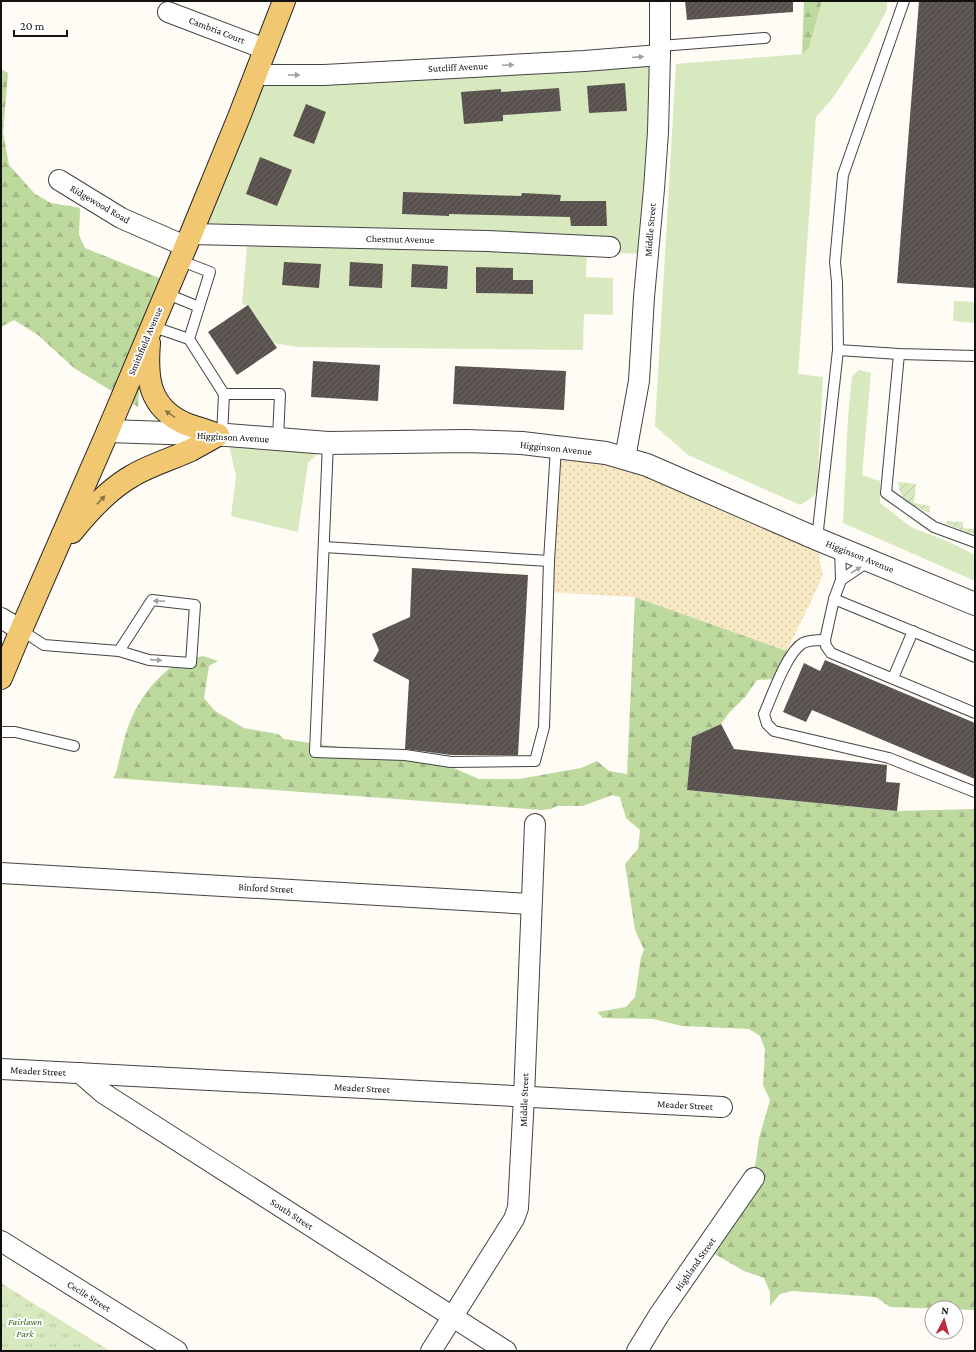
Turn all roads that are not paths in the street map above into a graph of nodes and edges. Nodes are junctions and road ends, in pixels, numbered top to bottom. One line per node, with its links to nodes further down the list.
1 (284, 1): 6 (main road, Smithfield Avenue)
2 (660, 1): 7 (street, Middle Street)
3 (904, 1): 16 (lane)
4 (168, 12): 6 (street, Cambria Court)
5 (765, 38): 7 (lane, Sutcliff Avenue)
6 (265, 49): 8 (main road, Smithfield Avenue)
7 (660, 50): 8 (street, Sutcliff Avenue, one-way to 7); 25 (street, Middle Street)
8 (255, 75): 10 (main road, Smithfield Avenue)
9 (59, 180): 10 (street, Ridgewood Road)
10 (185, 247): 11 (street, Chestnut Avenue); 12 (main road, Smithfield Avenue); 13 (lane)
11 (610, 248)
12 (165, 293): 13 (lane); 14 (main road, Smithfield Avenue)
13 (199, 307): 15 (lane)
14 (151, 327): 15 (lane); 20 (main road, Smithfield Avenue); 21 (main road, one-way to 14)
15 (189, 339): 19 (lane)
16 (838, 350): 17 (lane); 26 (lane)
17 (900, 354): 18 (lane); 27 (lane)
18 (975, 356)
19 (224, 394): 21 (lane); 22 (lane)
20 (108, 431): 21 (street, Higginson Avenue); 30 (main road, Smithfield Avenue)
21 (220, 435): 22 (street, Higginson Avenue); 30 (main road, one-way to 21)
22 (278, 439): 23 (street, Higginson Avenue)
23 (328, 442): 24 (street, Higginson Avenue); 28 (lane)
24 (556, 447): 25 (street, Higginson Avenue); 31 (lane)
25 (625, 458): 26 (street, Higginson Avenue)
26 (817, 539): 29 (street, Higginson Avenue)
27 (975, 542)
28 (324, 547): 31 (lane); 31 (lane)
29 (840, 547): 32 (street, Higginson Avenue); 33 (lane)
30 (57, 549): 37 (main road, Smithfield Avenue)
31 (549, 560)
32 (871, 560): 33 (lane, one-way to 32); 35 (street, Higginson Avenue)
33 (841, 580): 34 (lane)
34 (834, 599): 38 (lane); 39 (lane)
35 (975, 604)
36 (1, 618): 37 (street)
37 (21, 630): 40 (lane); 42 (main road, Smithfield Avenue)
38 (913, 631): 41 (lane); 43 (lane)
39 (825, 640): 43 (lane); 47 (lane)
40 (119, 651): 40 (lane, one-way to 40)
41 (975, 657)
42 (1, 678)
43 (893, 678): 44 (lane)
44 (975, 713)
45 (1, 732): 46 (lane)
46 (74, 746)
47 (975, 792)
48 (535, 824): 50 (street, Middle Street)
49 (1, 873): 50 (street, Binford Street)
50 (531, 904): 53 (street, Middle Street)
51 (1, 1069): 52 (street, Meader Street)
52 (80, 1073): 53 (street, Meader Street); 57 (street, South Street)
53 (524, 1097): 54 (street, Meader Street); 57 (street, Middle Street)
54 (722, 1107)
55 (754, 1178): 61 (street, Highland Street)
56 (1, 1241): 58 (street, Cecile Street)
57 (453, 1317): 59 (street, Middle Street); 60 (street, South Street)
58 (178, 1351)
59 (431, 1351)
60 (506, 1351)
61 (637, 1351)

